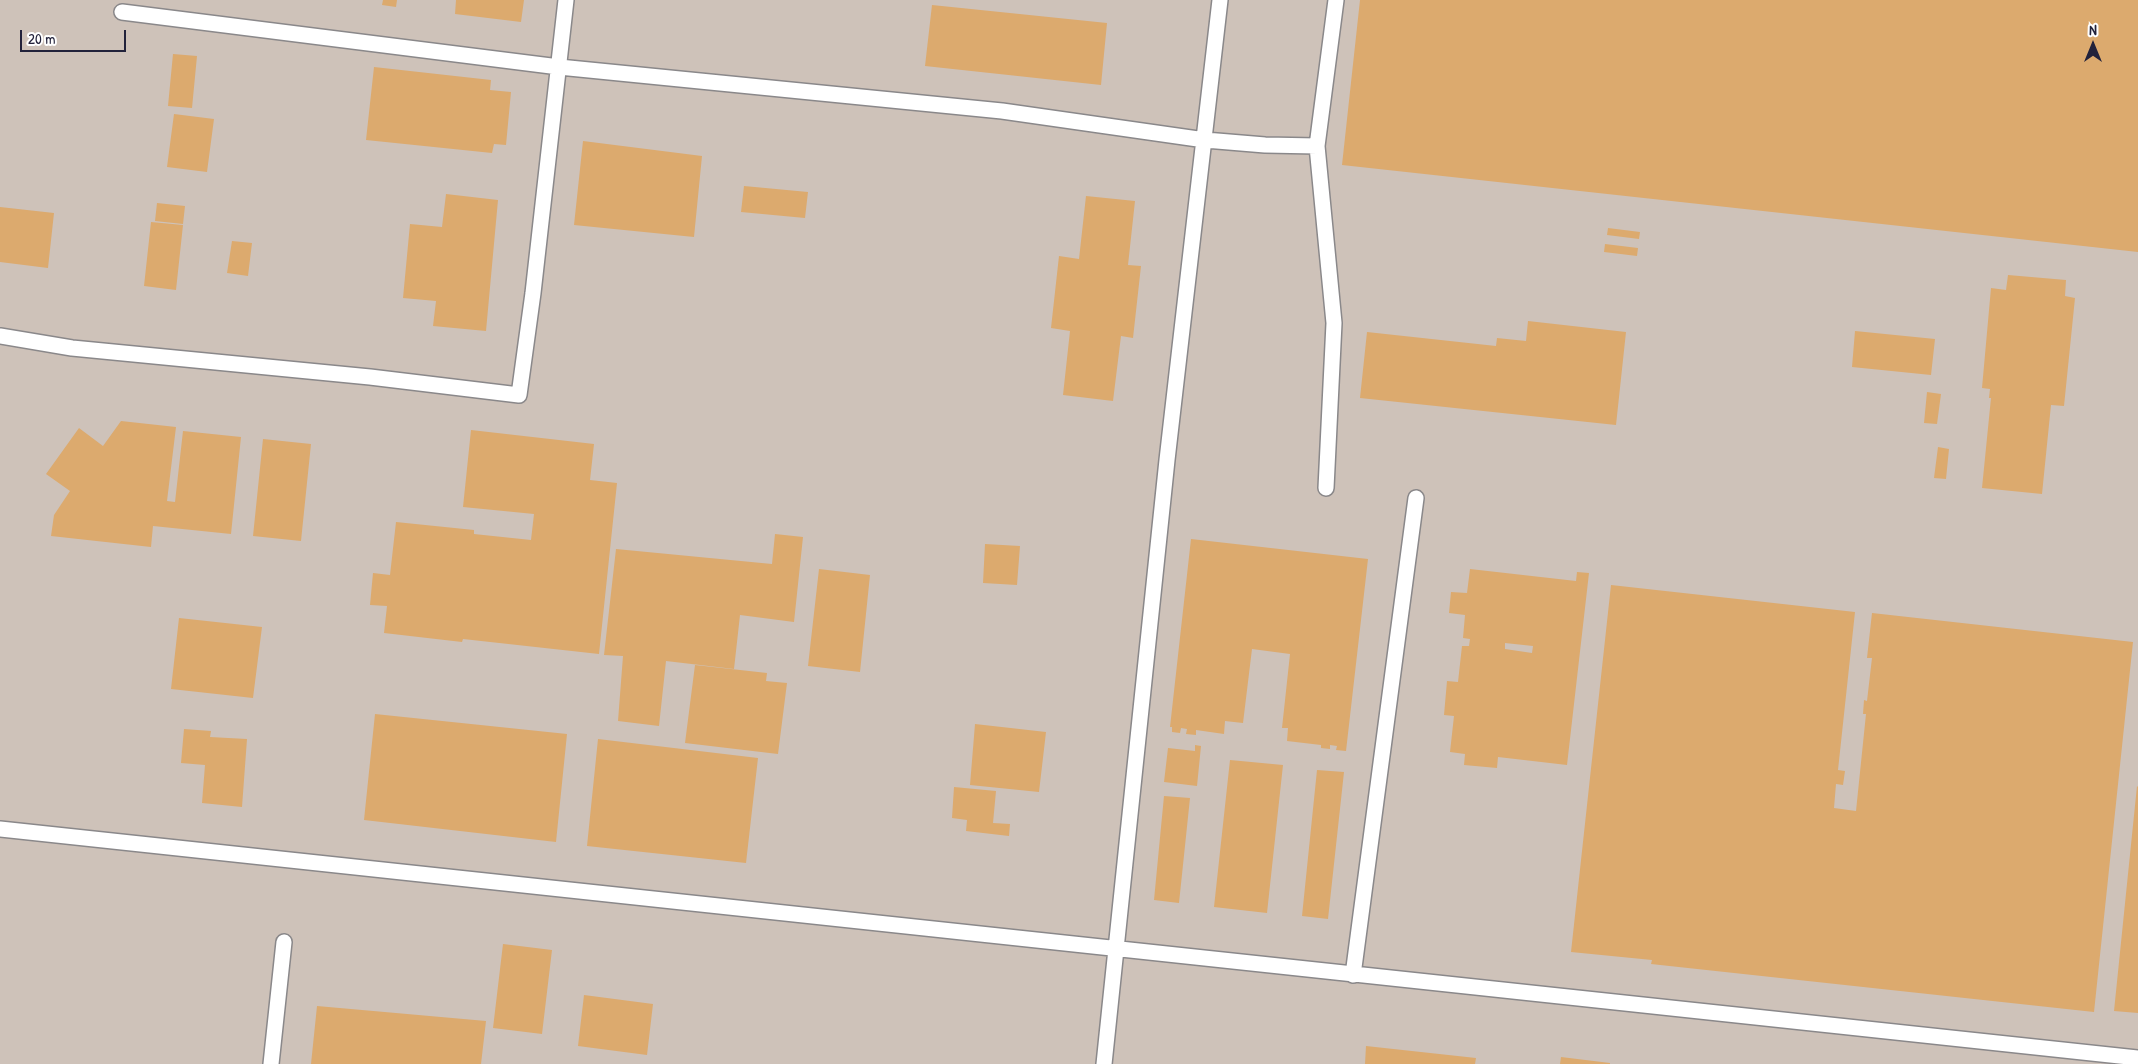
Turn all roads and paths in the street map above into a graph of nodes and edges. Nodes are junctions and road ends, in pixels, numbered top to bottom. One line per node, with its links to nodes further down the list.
1 (566, 0): 5 (lane)
2 (1220, 0): 6 (lane)
3 (1336, 0): 7 (lane)
4 (122, 12): 5 (lane)
5 (559, 67): 6 (lane); 8 (lane)
6 (1206, 140): 7 (lane); 13 (lane)
7 (1317, 146): 9 (lane)
8 (0, 336)
9 (1326, 488)
10 (1416, 498): 14 (lane)
11 (0, 828): 13 (lane)
12 (284, 942): 16 (lane)
13 (1116, 950): 14 (lane); 17 (lane)
14 (1353, 975): 15 (lane)
15 (2138, 1058)
16 (270, 1064)
17 (1104, 1064)

